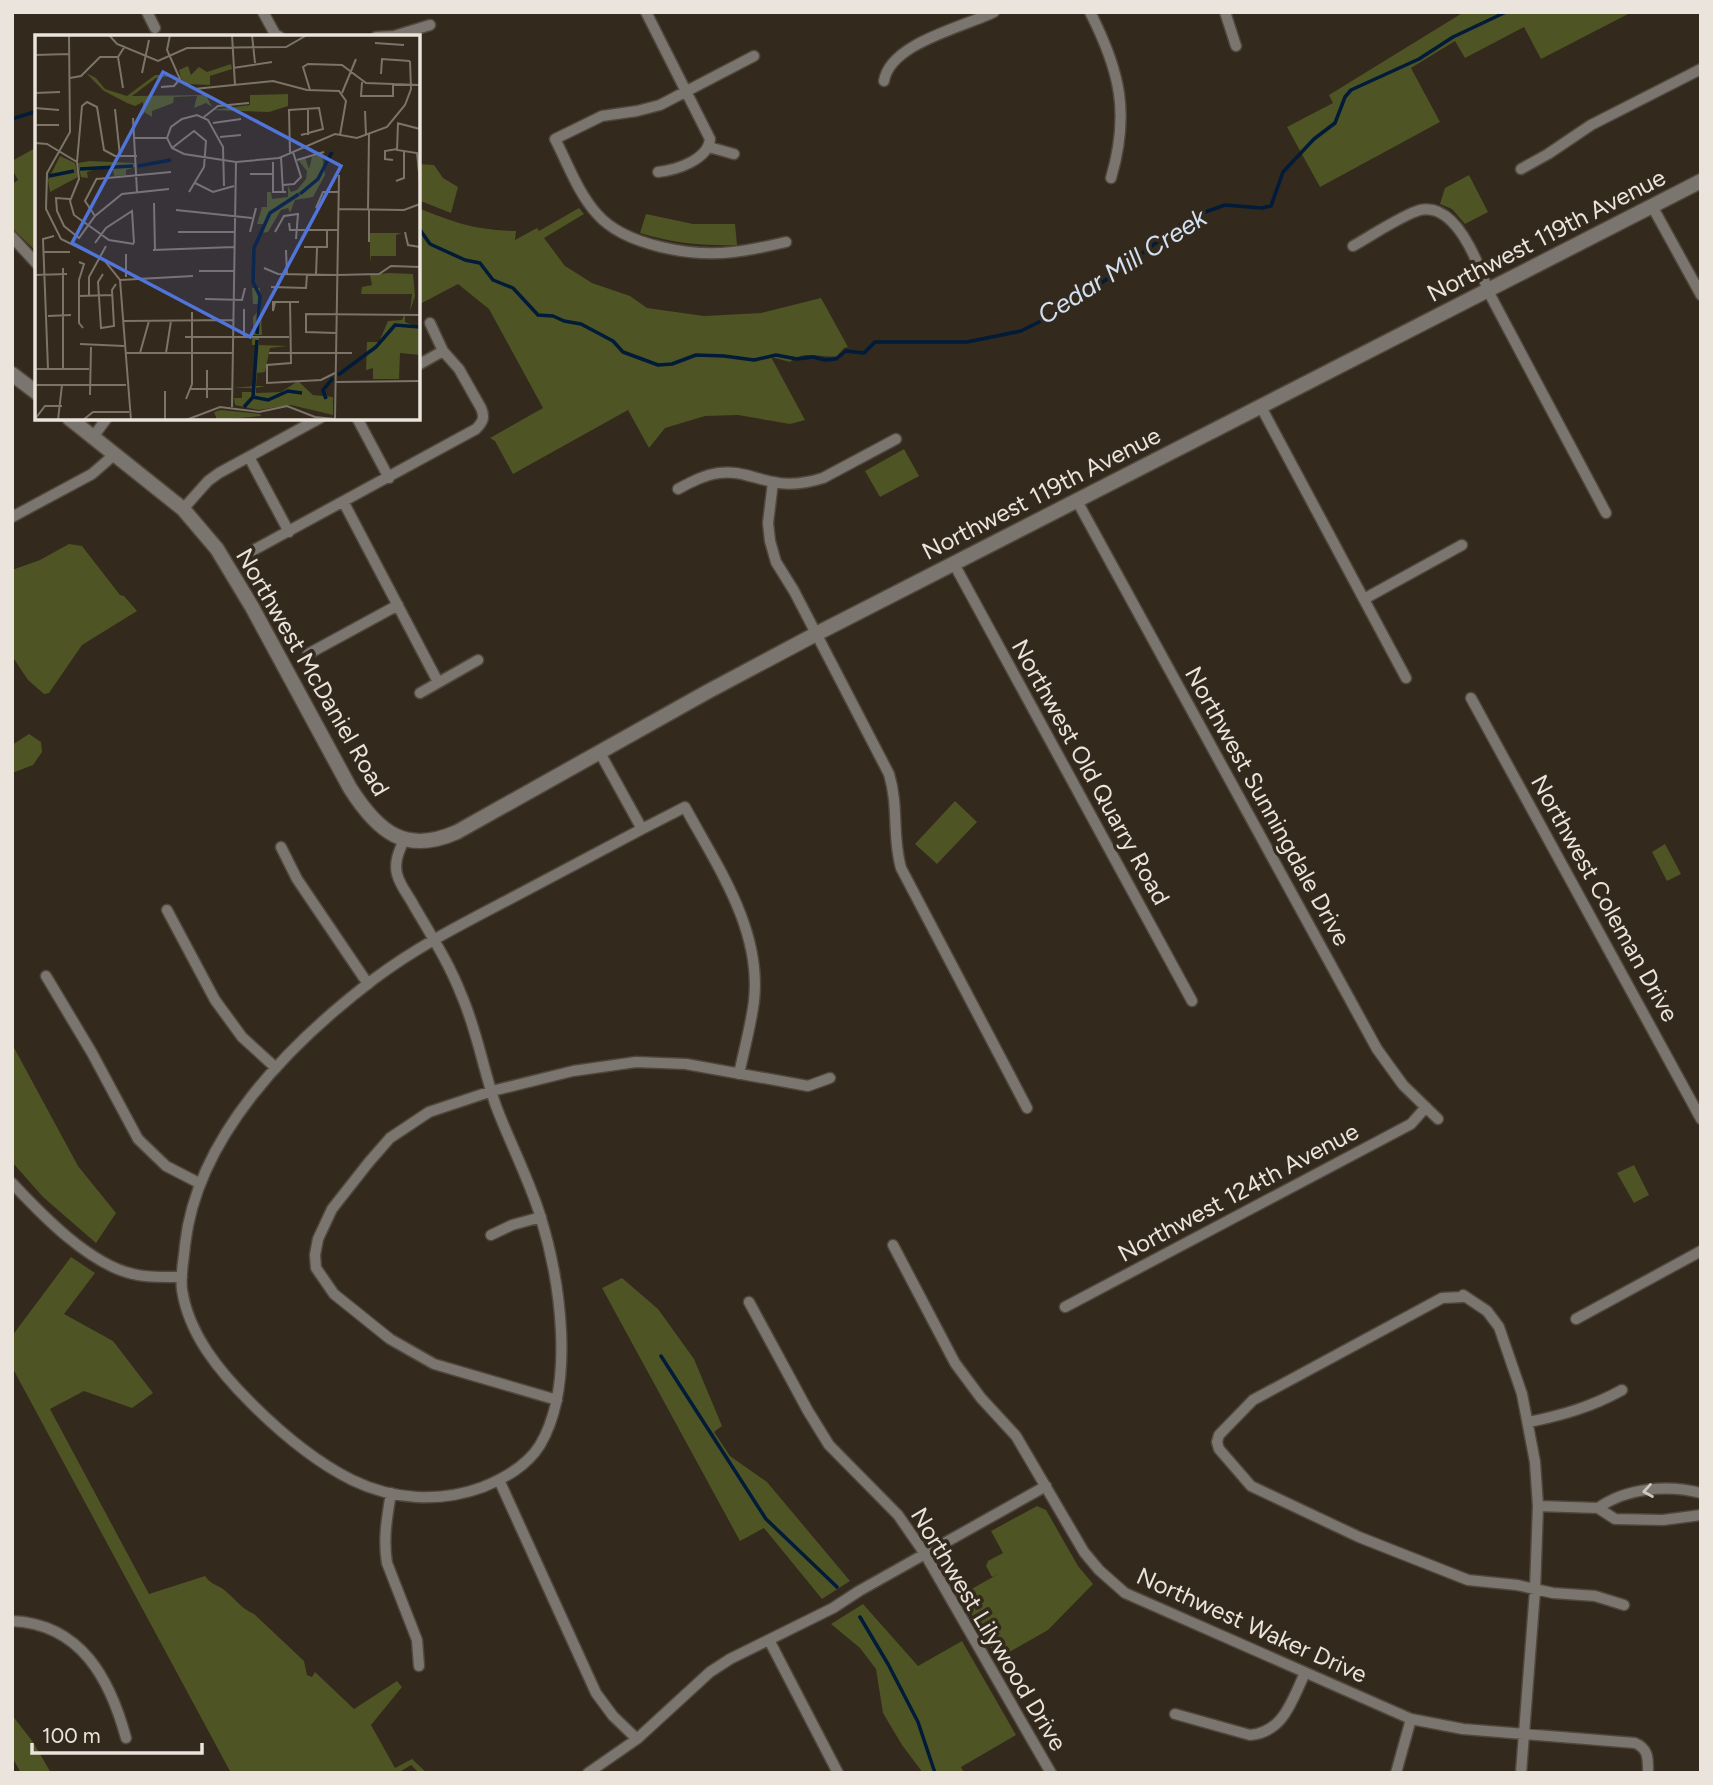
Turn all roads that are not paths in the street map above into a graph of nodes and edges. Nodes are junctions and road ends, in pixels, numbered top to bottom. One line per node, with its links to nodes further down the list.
1 (147, 12): 8 (street)
2 (264, 12): 9 (street)
3 (646, 12): 15 (street)
4 (994, 12): 14 (street)
5 (1090, 12): 20 (street)
6 (1225, 12): 11 (street)
7 (430, 25): 10 (street)
8 (155, 27)
9 (277, 35)
10 (397, 35)
11 (1236, 46)
12 (754, 55): 15 (street)
13 (1701, 69): 18 (street)
14 (884, 81)
15 (686, 90): 16 (street); 24 (street)
16 (709, 147): 17 (street); 19 (street)
17 (734, 154)
18 (1521, 169)
19 (658, 172)
20 (1111, 178)
21 (1701, 181): 22 (street, Northwest 119th Avenue)
22 (1652, 206): 27 (street, Northwest 119th Avenue); 28 (street)
23 (12, 237): 26 (street)
24 (786, 242)
25 (1353, 246): 27 (street)
26 (35, 262)
27 (1488, 291): 34 (street, Northwest 119th Avenue); 49 (street)
28 (1701, 295)
29 (430, 323): 30 (street)
30 (443, 351): 31 (street); 43 (street)
31 (420, 364)
32 (12, 374): 33 (street)
33 (35, 391)
34 (1261, 407): 46 (street, Northwest 119th Avenue); 55 (street)
35 (72, 420): 39 (street, Northwest McDaniel Road)
36 (106, 420): 39 (street)
37 (316, 420): 42 (street)
38 (358, 420): 43 (street)
39 (93, 437): 41 (street, Northwest McDaniel Road)
40 (896, 439): 44 (street)
41 (116, 454): 48 (street, Northwest McDaniel Road); 50 (street)
42 (249, 457): 48 (street); 51 (street)
43 (389, 478): 47 (street)
44 (773, 482): 45 (street); 57 (street)
45 (678, 489)
46 (1077, 501): 54 (street, Northwest 119th Avenue); 77 (street, Northwest Sunningdale Drive)
47 (344, 503): 51 (street); 56 (street)
48 (183, 509): 66 (street, Northwest McDaniel Road)
49 (1606, 513)
50 (12, 517)
51 (289, 531): 53 (street)
52 (1462, 545): 55 (street)
53 (250, 552)
54 (954, 564): 57 (street, Northwest 119th Avenue); 72 (street, Northwest Old Quarry Road)
55 (1364, 599): 60 (street)
56 (398, 605): 58 (street); 61 (street)
57 (816, 634): 64 (street, Northwest 119th Avenue); 78 (street)
58 (308, 654)
59 (478, 660): 61 (street)
60 (1406, 678)
61 (438, 682): 62 (street)
62 (420, 692)
63 (1471, 698): 80 (street, Northwest Coleman Drive)
64 (600, 753): 65 (street); 66 (street, Northwest 119th Avenue)
65 (642, 830): 69 (street); 74 (street)
66 (404, 840): 69 (street)
67 (281, 847): 71 (street)
68 (167, 910): 73 (street)
69 (433, 939): 71 (street); 76 (street)
70 (46, 976): 82 (street)
71 (368, 984): 73 (street)
72 (1192, 1001)
73 (276, 1068): 82 (street)
74 (739, 1074): 75 (street); 76 (street)
75 (830, 1078)
76 (492, 1091): 83 (street); 92 (street)
77 (1426, 1107): 79 (street, Northwest Sunningdale Drive); 89 (street, Northwest 124th Avenue)
78 (1027, 1108)
79 (1438, 1119)
80 (1701, 1119)
81 (12, 1183): 87 (street)
82 (199, 1183): 87 (street)
83 (541, 1217): 84 (street); 92 (street)
84 (491, 1235)
85 (892, 1245): 95 (street, Northwest Waker Drive)
86 (1701, 1251): 90 (street)
87 (182, 1277): 96 (street)
88 (749, 1302): 101 (street, Northwest Lilywood Drive)
89 (1065, 1307)
90 (1576, 1319)
91 (1622, 1391): 93 (street)
92 (557, 1399): 94 (street)
93 (1529, 1422): 98 (street); 102 (street)
94 (499, 1480): 96 (street); 112 (street)
95 (1046, 1486): 101 (street); 107 (street, Northwest Waker Drive)
96 (390, 1493): 106 (street)
97 (1701, 1493): 99 (street, one-way to 99)
98 (1538, 1507): 99 (street); 102 (street)
99 (1598, 1508): 100 (street)
100 (1701, 1516)
101 (925, 1553): 105 (street); 115 (street, Northwest Lilywood Drive)
102 (1535, 1590): 103 (street); 110 (street)
103 (1624, 1605)
104 (12, 1621): 111 (street)
105 (769, 1640): 112 (street); 113 (street)
106 (419, 1665)
107 (1305, 1673): 108 (street); 109 (street, Northwest Waker Drive)
108 (1175, 1714)
109 (1411, 1719): 110 (street, Northwest Waker Drive); 116 (street)
110 (1524, 1735): 117 (street); 118 (street, Northwest Waker Drive)
111 (126, 1738)
112 (637, 1739): 114 (street)
113 (836, 1772)
114 (588, 1773)
115 (1051, 1773)
116 (1396, 1773)
117 (1521, 1773)
118 (1648, 1773)

